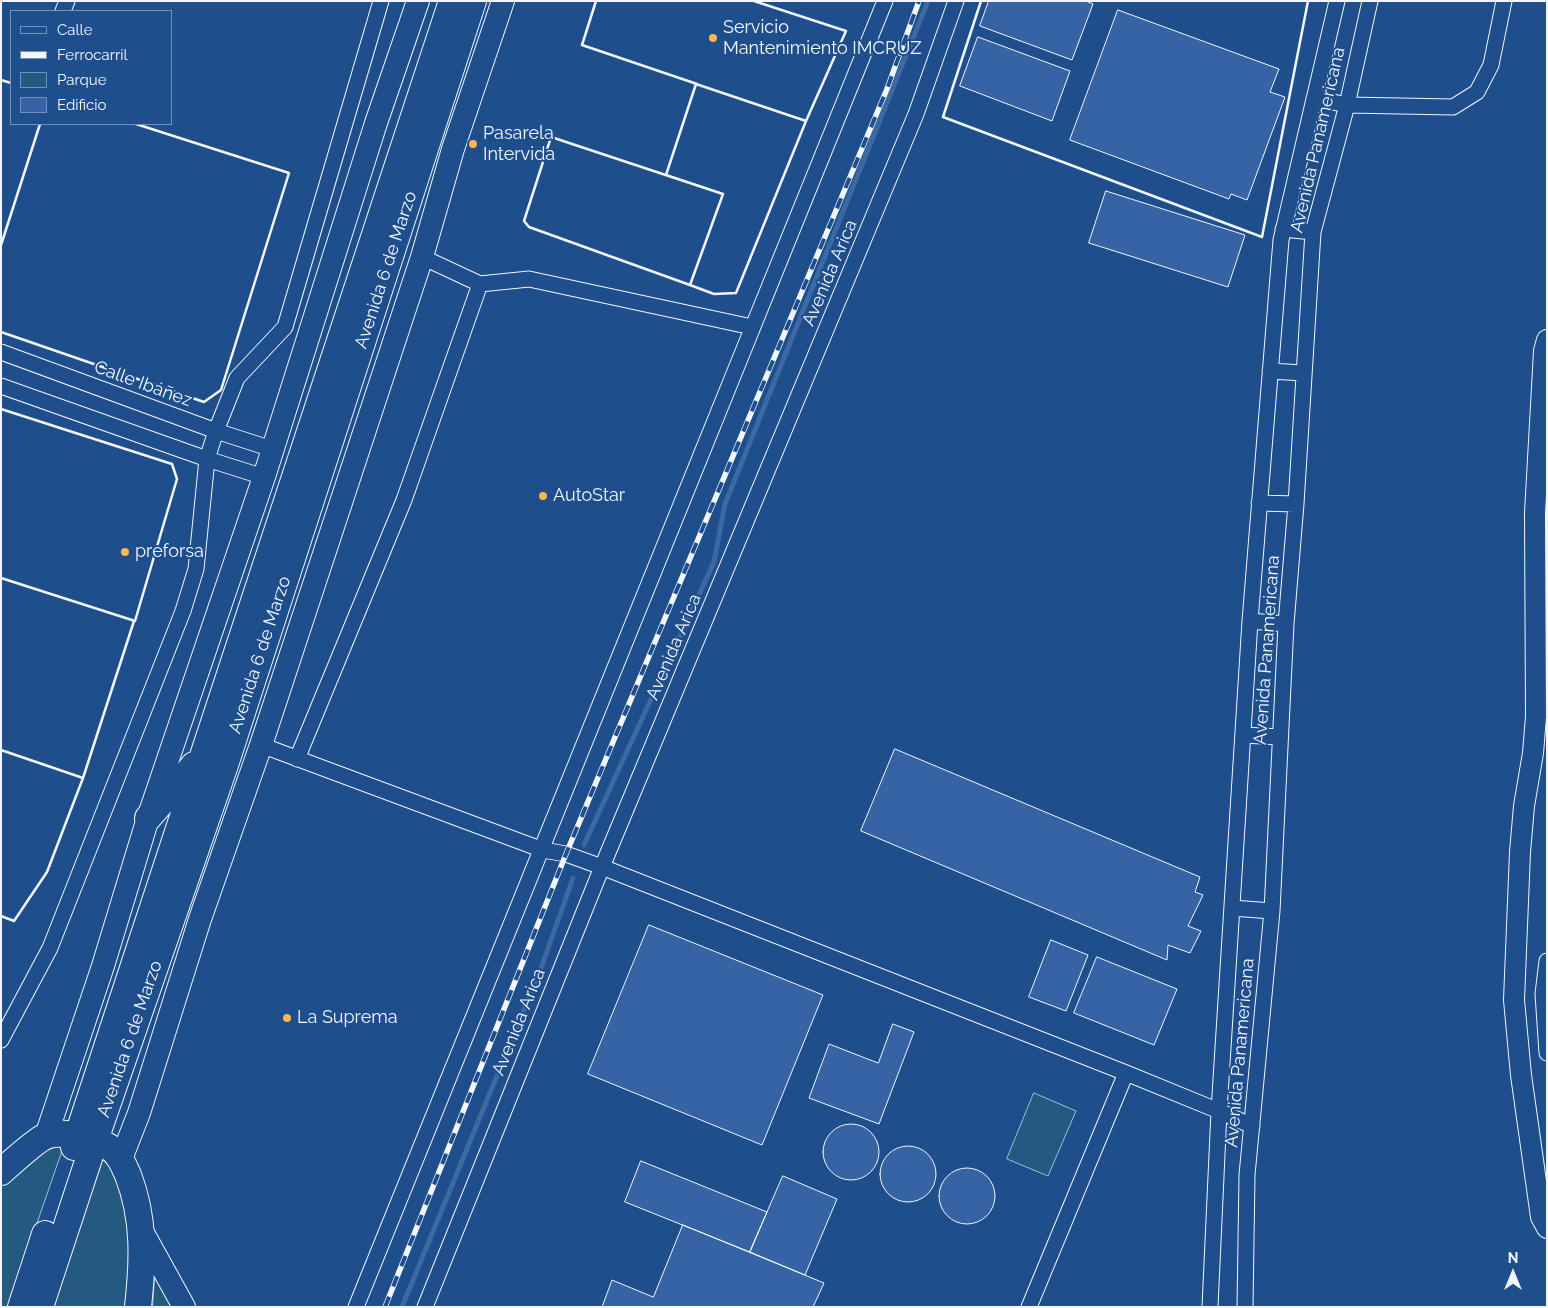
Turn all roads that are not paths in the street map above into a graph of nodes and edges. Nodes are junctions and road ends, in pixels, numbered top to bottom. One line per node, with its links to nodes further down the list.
1 (381, 1): 23 (street)
2 (418, 1): 24 (main road)
3 (452, 1): 34 (highway, Avenida 6 de Marzo)
4 (473, 1): 48 (highway, Avenida 6 de Marzo)
5 (502, 1): 15 (main road, Avenida 6 de Marzo)
6 (885, 1): 17 (street)
7 (956, 1): 38 (street, Avenida Arica)
8 (1337, 1): 11 (street, Avenida Panamericana)
9 (1370, 1): 12 (street, Avenida Panamericana)
10 (1504, 1): 12 (street)
11 (1314, 98): 12 (street); 13 (street, Avenida Panamericana)
12 (1347, 105): 14 (street, Avenida Panamericana)
13 (1284, 229): 14 (street); 20 (street, Avenida Panamericana)
14 (1313, 232): 21 (street, Avenida Panamericana)
15 (422, 257): 16 (street); 33 (main road, Avenida 6 de Marzo)
16 (480, 284): 17 (street); 35 (street)
17 (752, 328): 37 (street)
18 (1547, 340): 51 (main road)
19 (1, 352): 23 (street, Calle Ibáñez)
20 (1270, 371): 21 (street); 27 (street, Avenida Panamericana)
21 (1304, 373): 28 (street, Avenida Panamericana)
22 (1, 386): 25 (street)
23 (216, 431): 24 (street, Calle Ibáñez); 25 (street)
24 (272, 448): 26 (main road)
25 (207, 459): 26 (street); 42 (street)
26 (264, 477): 36 (main road)
27 (1260, 502): 28 (street); 29 (street, Avenida Panamericana)
28 (1296, 504): 30 (street, Avenida Panamericana)
29 (1250, 622): 30 (street); 31 (street, Avenida Panamericana)
30 (1286, 624): 32 (street, Avenida Panamericana)
31 (1243, 734): 32 (street); 39 (street, Avenida Panamericana)
32 (1280, 737): 40 (street, Avenida Panamericana)
33 (261, 745): 35 (street); 49 (main road, Avenida 6 de Marzo)
34 (203, 755): 36 (highway); 48 (highway, Avenida 6 de Marzo)
35 (297, 759): 37 (street)
36 (148, 818): 47 (main road)
37 (543, 850): 38 (street); 57 (street)
38 (602, 867): 44 (street); 58 (street, Avenida Arica)
39 (1232, 908): 40 (street); 45 (street, Avenida Panamericana)
40 (1272, 911): 46 (street, Avenida Panamericana)
41 (1547, 961): 43 (street)
42 (1, 1040)
43 (1547, 1054)
44 (1126, 1073): 45 (street); 59 (street)
45 (1219, 1111): 46 (street); 60 (street, Avenida Panamericana)
46 (1252, 1126): 61 (street, Avenida Panamericana)
47 (46, 1136): 48 (highway); 50 (highway)
48 (86, 1138): 49 (highway); 53 (highway, Avenida 6 de Marzo); 54 (highway, Avenida 6 de Marzo)
49 (122, 1159): 52 (highway)
50 (1, 1172)
51 (1547, 1228)
52 (142, 1231): 55 (highway); 56 (main road)
53 (21, 1307)
54 (40, 1307)
55 (138, 1307)
56 (184, 1307)
57 (356, 1307)
58 (425, 1307)
59 (1029, 1307)
60 (1210, 1307)
61 (1245, 1307)

